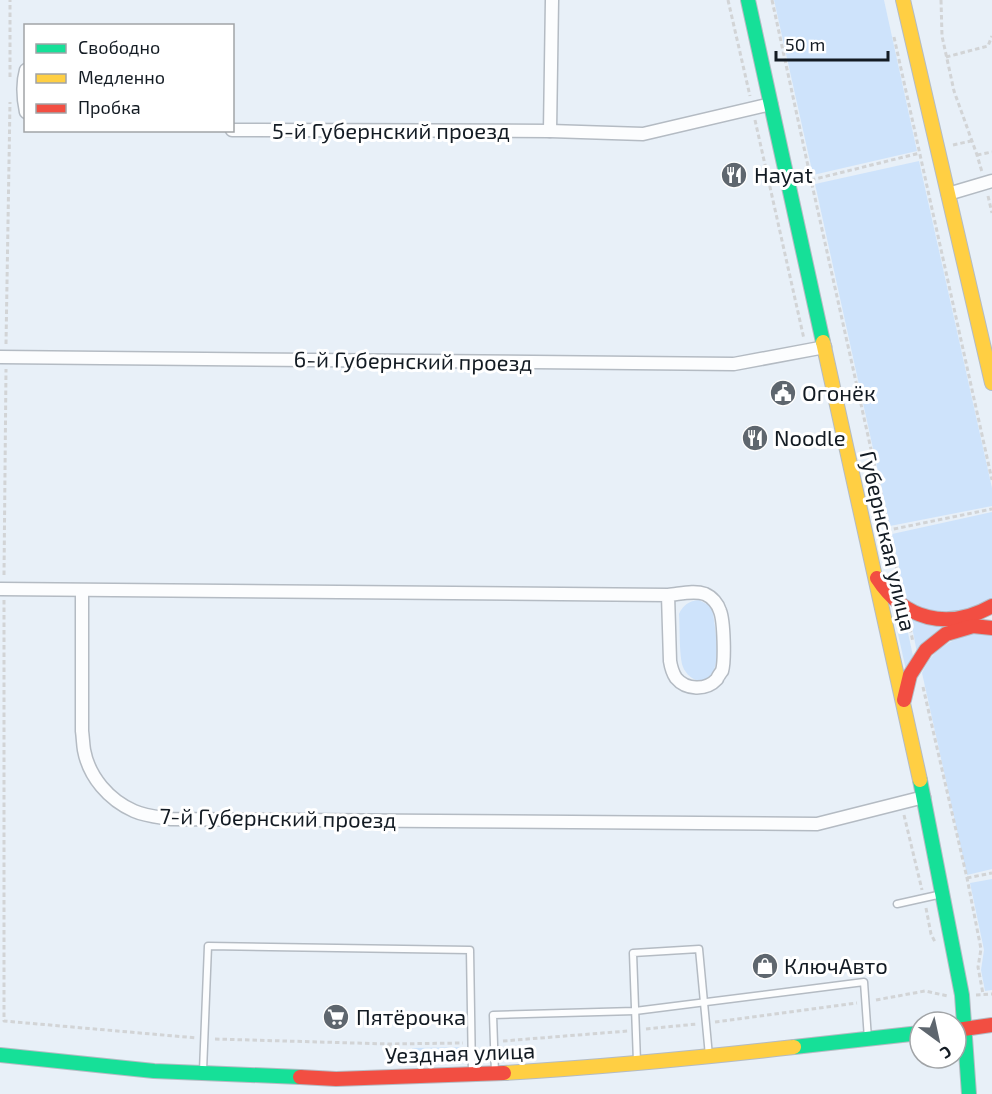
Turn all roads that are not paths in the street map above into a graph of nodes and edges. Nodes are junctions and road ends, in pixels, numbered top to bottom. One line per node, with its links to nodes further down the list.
1 (552, 0): 8 (street)
2 (748, 0): 6 (street, Губернская улица)
3 (903, 0): 10 (street)
4 (24, 77): 5 (street)
5 (24, 103)
6 (771, 104): 8 (street, 5-й Губернский проезд); 11 (street, Губернская улица)
7 (234, 130): 8 (street, 5-й Губернский проезд)
8 (550, 131)
9 (988, 182): 10 (street)
10 (948, 194): 13 (street)
11 (825, 347): 12 (street, 6-й Губернский проезд); 14 (street, Губернская улица)
12 (3, 357)
13 (992, 383)
14 (873, 572): 18 (street); 20 (street, Губернская улица)
15 (2, 589): 16 (street)
16 (82, 591): 17 (street); 21 (street, 7-й Губернский проезд)
17 (668, 596): 17 (street)
18 (992, 606)
19 (992, 628): 20 (street)
20 (903, 706): 21 (street, Губернская улица)
21 (924, 798): 22 (street, Губернская улица)
22 (943, 894): 23 (lane); 25 (street, Губернская улица)
23 (897, 904)
24 (704, 1003): 26 (lane); 26 (lane); 30 (lane); 32 (lane)
25 (962, 1010)
26 (635, 1011): 33 (lane); 36 (lane)
27 (992, 1025): 28 (street)
28 (968, 1028)
29 (908, 1034): 30 (street, Уездная улица)
30 (868, 1039): 32 (street, Уездная улица)
31 (0, 1055): 35 (street, Уездная улица)
32 (709, 1057): 33 (street, Уездная улица)
33 (637, 1063): 36 (street, Уездная улица)
34 (966, 1070): 38 (street, Губернская улица)
35 (203, 1073): 37 (street, Уездная улица); 37 (lane)
36 (495, 1074): 37 (street, Уездная улица)
37 (472, 1075)
38 (969, 1094)

